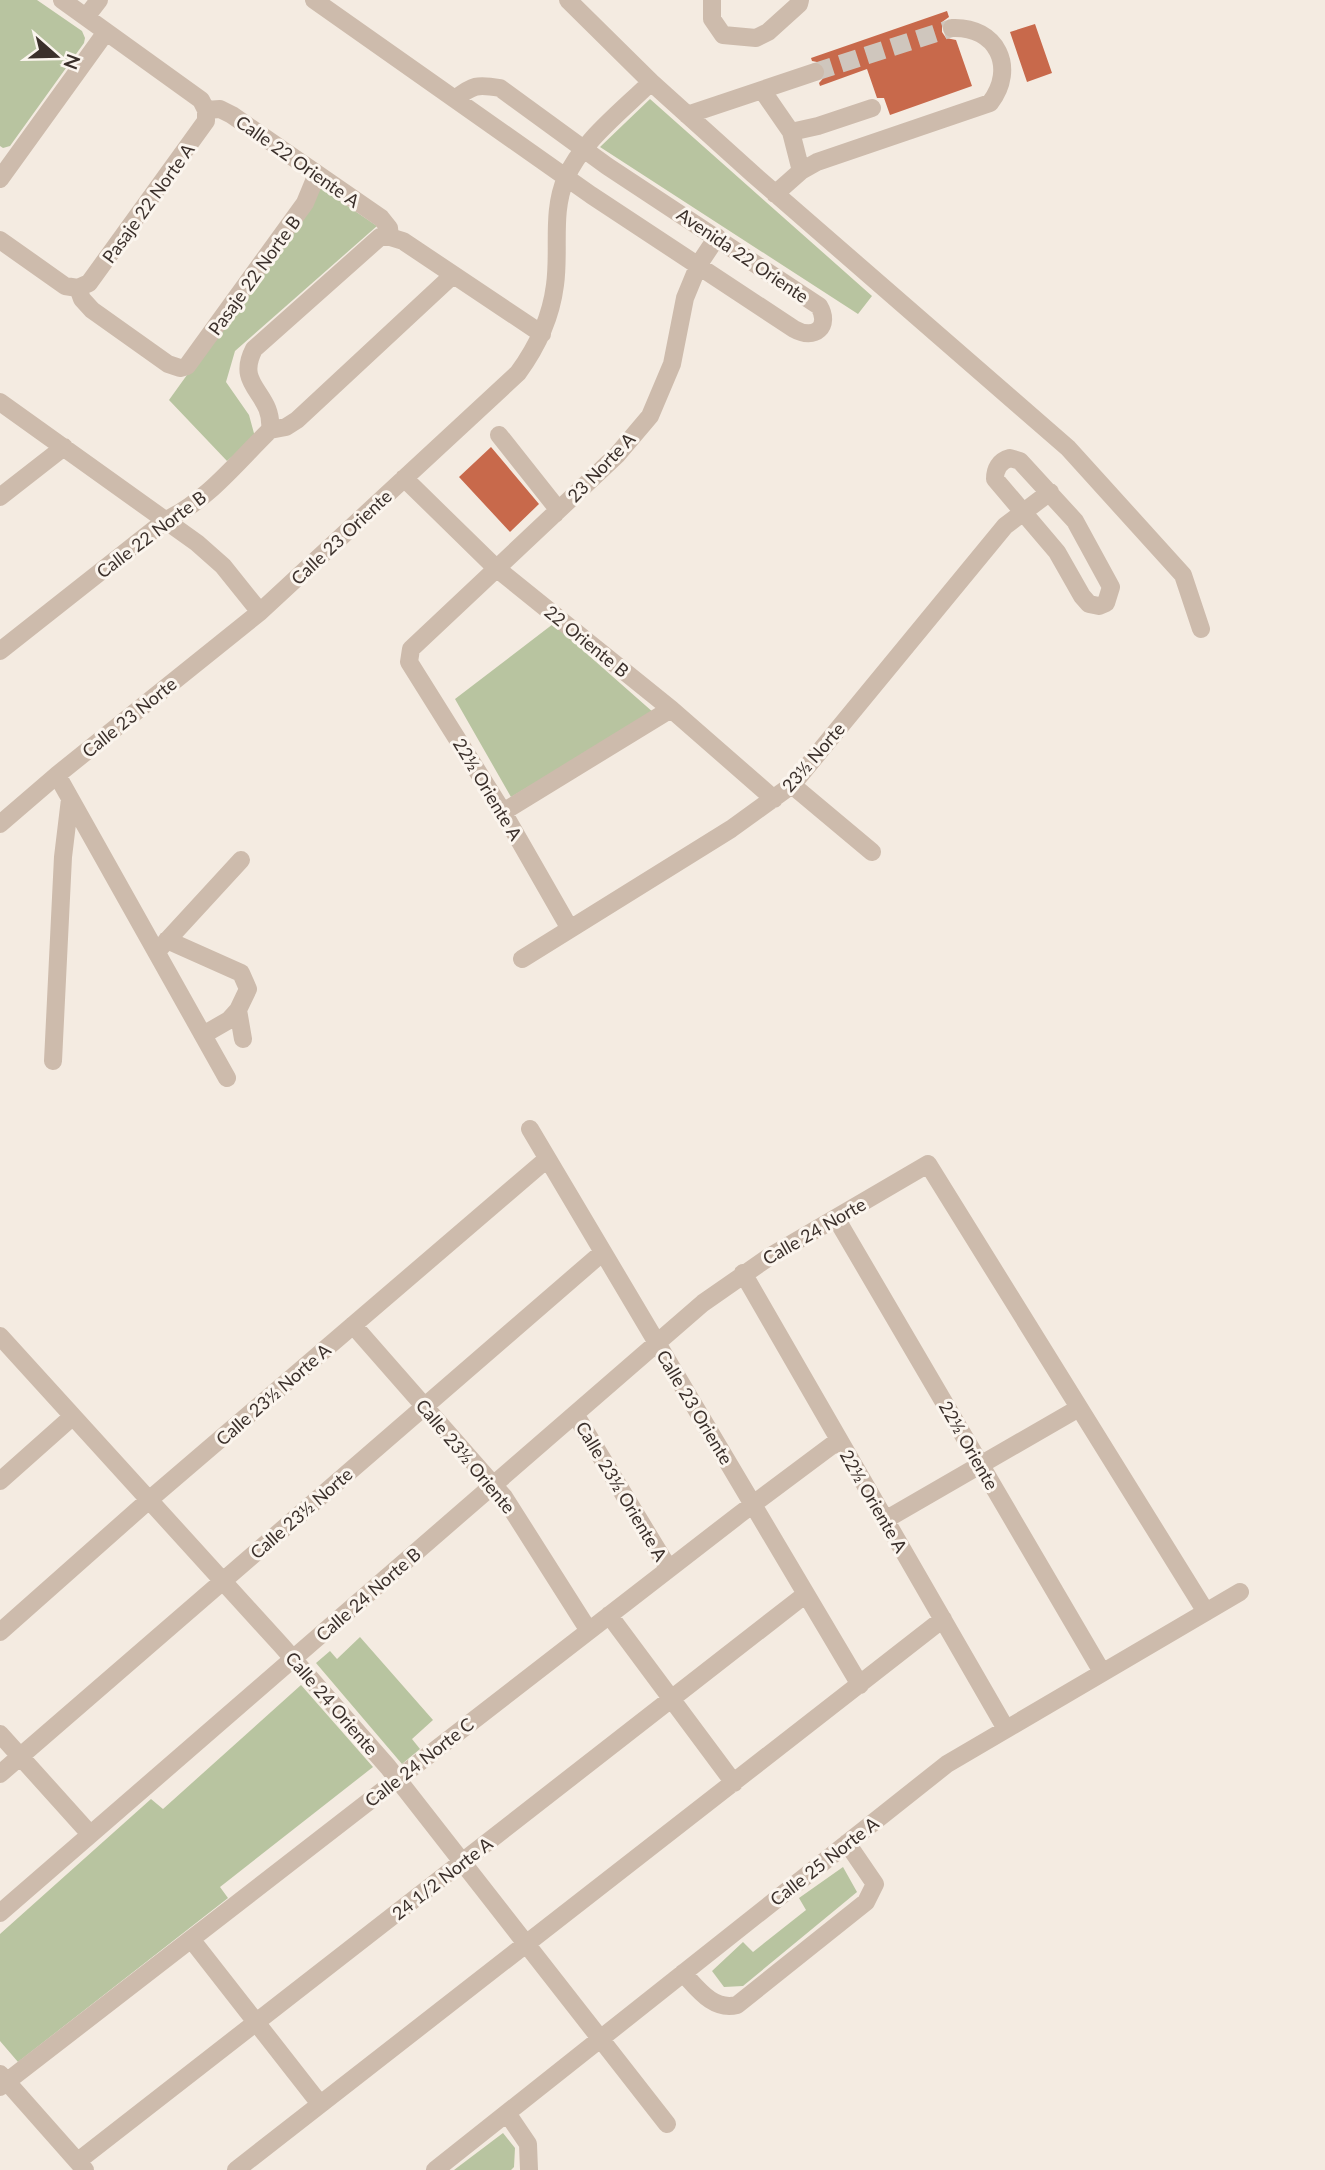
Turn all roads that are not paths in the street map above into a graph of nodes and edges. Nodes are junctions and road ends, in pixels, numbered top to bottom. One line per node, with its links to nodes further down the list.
1 (62, 0): 7 (street, Calle 22 Oriente A)
2 (99, 0): 7 (street)
3 (314, 0): 13 (street, Avenida 22 Oriente)
4 (568, 0): 11 (street)
5 (712, 0): 6 (street)
6 (802, 1)
7 (86, 18): 9 (street, Calle 22 Oriente A)
8 (952, 28): 19 (street)
9 (106, 32): 15 (street, Calle 22 Oriente A); 22 (street)
10 (815, 72): 12 (street)
11 (651, 82): 16 (street); 18 (street, Calle 23 Oriente)
12 (762, 90): 16 (street); 17 (street)
13 (455, 99): 18 (street, Avenida 22 Oriente); 21 (street, Avenida 22 Oriente)
14 (872, 108): 17 (street)
15 (206, 110): 20 (street, Calle 22 Oriente A); 29 (street, Pasaje 22 Norte A)
16 (687, 115): 23 (street)
17 (791, 132): 19 (street)
18 (584, 149): 21 (street, Calle 23 Oriente); 25 (street, Avenida 22 Oriente)
19 (801, 171): 23 (street)
20 (317, 174): 24 (street, Calle 22 Oriente A); 29 (street, Pasaje 22 Norte B)
21 (566, 177): 27 (street, Avenida 22 Oriente); 30 (street, Calle 23 Oriente)
22 (0, 179)
23 (775, 194): 43 (street)
24 (390, 237): 28 (street); 32 (street)
25 (716, 237): 27 (street, 23 Norte A); 27 (street, Avenida 22 Oriente)
26 (0, 240): 29 (street)
27 (699, 264): 39 (street, 23 Norte A)
28 (453, 275): 30 (street); 32 (street, Calle 22 Norte B)
29 (78, 288)
30 (542, 334): 35 (street, Calle 23 Oriente)
31 (0, 402): 34 (street)
32 (270, 430): 40 (street, Calle 22 Norte B)
33 (499, 435): 39 (street)
34 (64, 447): 37 (street); 40 (street)
35 (404, 478): 41 (street, 22 Oriente B); 42 (street, Calle 23 Oriente)
36 (1050, 492): 38 (street, 23½ Norte); 38 (street); 38 (street)
37 (0, 497)
38 (1024, 511): 48 (street, 23½ Norte)
39 (555, 514): 41 (street, 23 Norte A)
40 (166, 520): 42 (street); 45 (street, Calle 22 Norte B)
41 (496, 568): 44 (street, 23 Norte A); 46 (street, 22 Oriente B)
42 (260, 612): 47 (street, Calle 23 Norte)
43 (1201, 629)
44 (411, 649): 51 (street, 22½ Oriente A)
45 (0, 651)
46 (671, 709): 50 (street, 22 Oriente B); 51 (street)
47 (57, 775): 49 (street); 52 (street, Calle 23 Norte)
48 (792, 785): 50 (street, 23½ Norte); 53 (street)
49 (70, 799): 56 (street); 61 (street)
50 (775, 799): 55 (street, 23½ Norte)
51 (503, 812): 55 (street, 22½ Oriente A)
52 (0, 824)
53 (872, 852)
54 (241, 860): 56 (street)
55 (570, 929): 57 (street, 23½ Norte)
56 (162, 946): 58 (street); 59 (street)
57 (522, 959)
58 (238, 1010): 59 (street); 60 (street)
59 (203, 1035): 62 (street)
60 (243, 1039)
61 (53, 1061)
62 (228, 1079)
63 (530, 1129): 64 (street, Calle 23 Oriente)
64 (547, 1159): 66 (street, Calle 23 Oriente); 69 (street, Calle 23½ Norte A)
65 (836, 1218): 67 (street, Calle 24 Norte); 73 (street, Calle 24 Norte); 77 (street, 22½ Oriente)
66 (603, 1252): 71 (street, Calle 23 Oriente); 72 (street, Calle 23½ Norte)
67 (743, 1273): 68 (street, Calle 24 Norte); 76 (street, 22½ Oriente A)
68 (704, 1303): 71 (street, Calle 24 Norte B)
69 (353, 1325): 72 (street, Calle 23½ Oriente); 80 (street, Calle 23½ Norte A)
70 (1, 1339): 75 (street, Calle 24 Oriente)
71 (657, 1343): 74 (street, Calle 24 Norte B); 81 (street, Calle 23 Oriente)
72 (425, 1406): 79 (street, Calle 23½ Oriente); 84 (street, Calle 23½ Norte)
73 (1079, 1408): 77 (street); 87 (street)
74 (575, 1414): 79 (street, Calle 24 Norte B); 83 (street, Calle 23½ Oriente A)
75 (72, 1417): 78 (street); 80 (street, Calle 24 Oriente)
76 (839, 1440): 81 (street, Calle 24 Norte C); 82 (street, 22½ Oriente A)
77 (981, 1465): 82 (street); 93 (street, 22½ Oriente)
78 (0, 1481)
79 (494, 1485): 90 (street, Calle 23½ Oriente); 92 (street, Calle 24 Norte B)
80 (149, 1500): 84 (street, Calle 24 Oriente); 91 (street, Calle 23½ Norte A)
81 (753, 1504): 83 (street, Calle 24 Norte C); 86 (street, Calle 23 Oriente)
82 (885, 1520): 89 (street, 22½ Oriente A)
83 (669, 1569): 88 (street, Calle 24 Norte C)
84 (223, 1581): 92 (street, Calle 24 Oriente); 98 (street, Calle 23½ Norte)
85 (1240, 1592): 87 (street, Calle 25 Norte A)
86 (806, 1594): 94 (street, Calle 23 Oriente); 95 (street, 24 1/2 Norte A)
87 (1206, 1612): 93 (street, Calle 25 Norte A)
88 (609, 1615): 90 (street, Calle 24 Norte C); 95 (street)
89 (943, 1619): 94 (street); 96 (street, 22½ Oriente A)
90 (589, 1631): 100 (street, Calle 24 Norte C)
91 (0, 1632)
92 (293, 1658): 100 (street, Calle 24 Oriente); 102 (street, Calle 24 Norte B)
93 (1102, 1672): 96 (street, Calle 25 Norte A)
94 (860, 1685): 101 (street)
95 (671, 1699): 101 (street); 104 (street, 24 1/2 Norte A)
96 (1006, 1729): 103 (street, Calle 25 Norte A)
97 (0, 1734): 98 (street)
98 (20, 1757): 99 (street, Calle 23½ Norte); 102 (street)
99 (0, 1774)
100 (397, 1779): 104 (street, Calle 24 Oriente); 106 (street, Calle 24 Norte C)
101 (733, 1783): 107 (street)
102 (90, 1835): 105 (street, Calle 24 Norte B)
103 (847, 1843): 108 (street, Calle 25 Norte A); 108 (street)
104 (462, 1862): 107 (street, Calle 24 Oriente); 109 (street, 24 1/2 Norte A)
105 (0, 1913)
106 (191, 1939): 109 (street); 111 (street, Calle 24 Norte C)
107 (526, 1944): 110 (street, Calle 24 Oriente); 112 (street)
108 (683, 1973): 110 (street, Calle 25 Norte A)
109 (256, 2022): 112 (street); 115 (street, 24 1/2 Norte A)
110 (599, 2040): 113 (street, Calle 25 Norte A); 114 (street, Calle 24 Oriente)
111 (2, 2081): 115 (street)
112 (320, 2104): 116 (street)
113 (507, 2112): 117 (street, Calle 25 Norte A); 118 (street)
114 (667, 2124)
115 (82, 2166)
116 (236, 2170)
117 (435, 2170)
118 (529, 2170)

